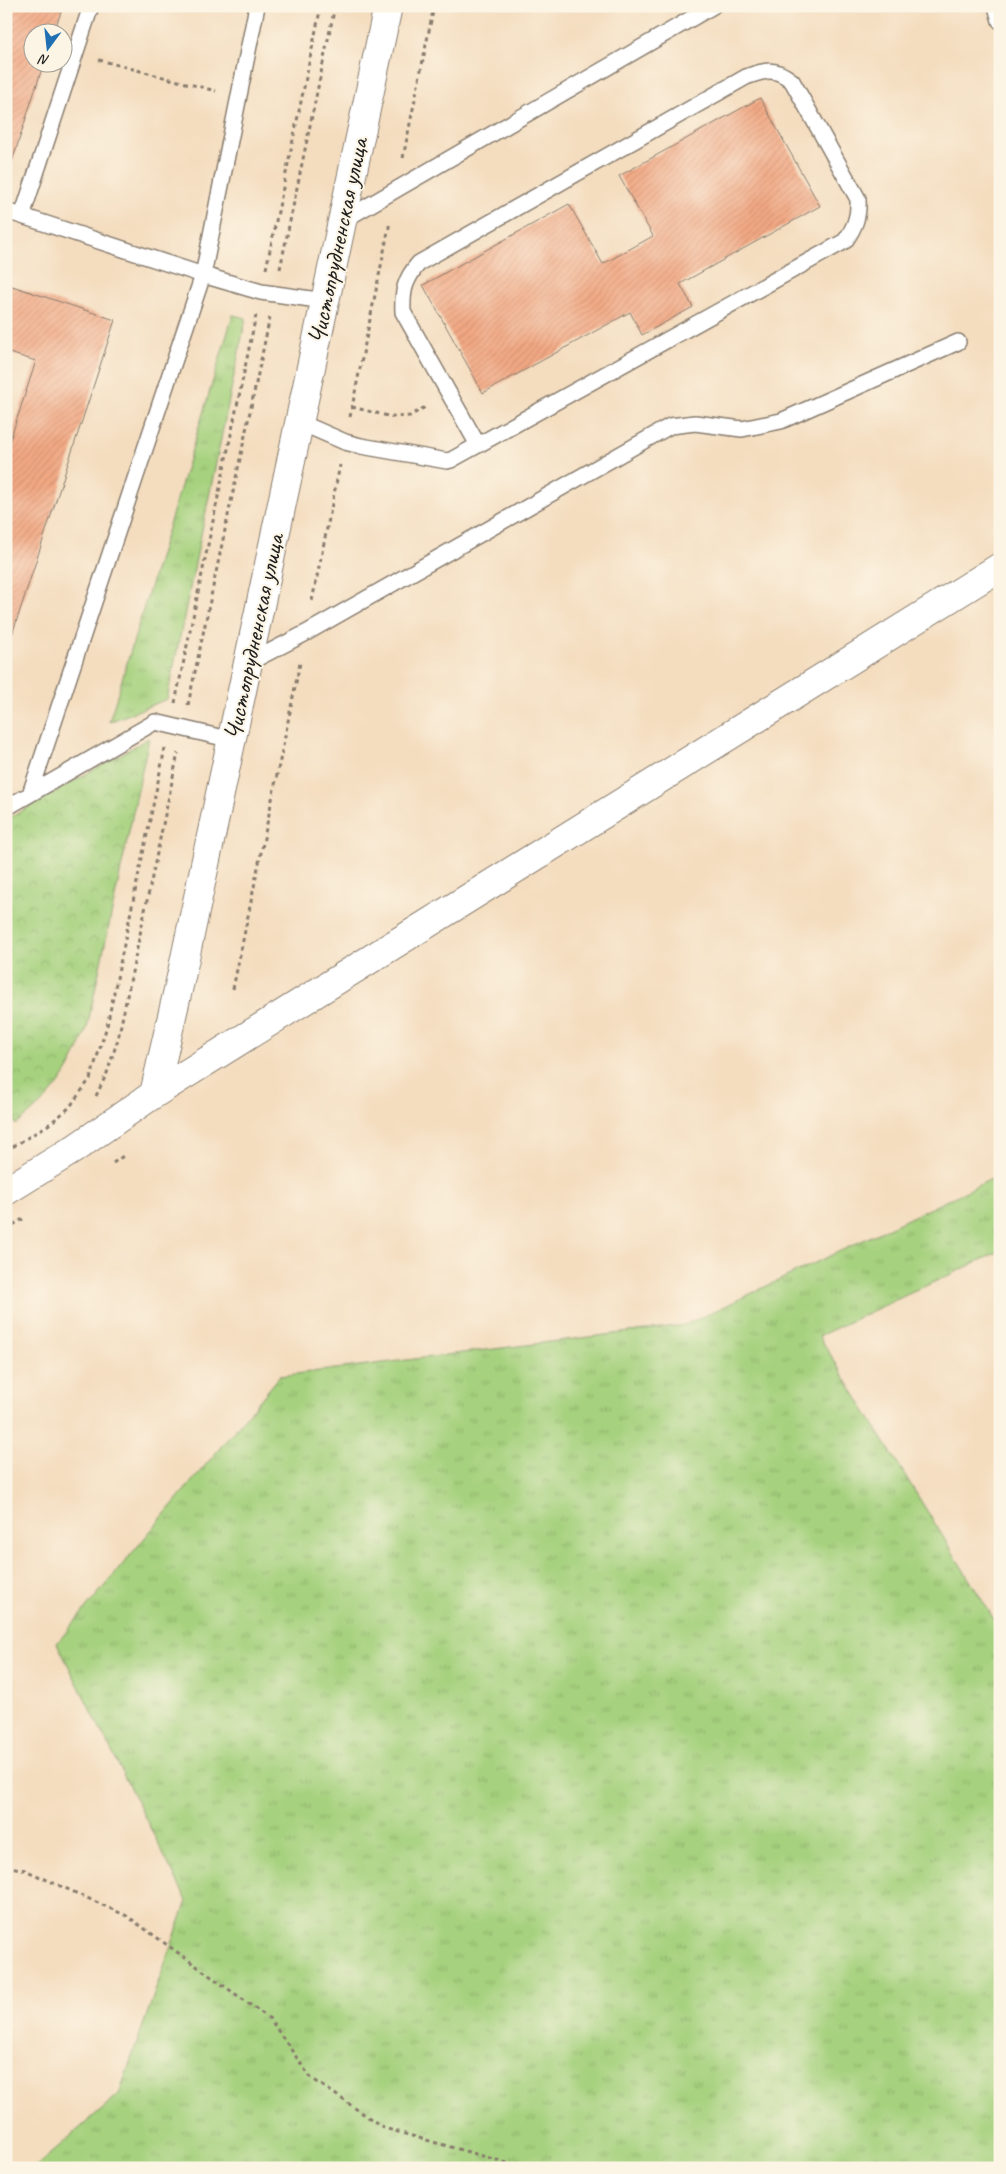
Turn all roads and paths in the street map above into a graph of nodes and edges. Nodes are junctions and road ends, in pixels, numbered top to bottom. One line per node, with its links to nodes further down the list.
1 (90, 6): 10 (lane)
2 (257, 6): 11 (lane)
3 (321, 6): 17 (path)
4 (335, 6): 17 (path)
5 (388, 6): 15 (street, Чистопрудненская улица)
6 (434, 6): 12 (path)
7 (713, 6): 12 (lane)
8 (996, 6): 9 (lane)
9 (1000, 21)
10 (75, 54): 11 (path); 14 (lane)
11 (238, 96): 16 (lane)
12 (396, 189): 15 (lane); 21 (path)
13 (6, 211): 14 (lane)
14 (22, 216): 16 (lane)
15 (342, 221): 18 (street, Чистопрудненская улица)
16 (203, 275): 17 (lane); 30 (lane)
17 (268, 293): 18 (lane); 28 (path); 28 (path)
18 (325, 301): 22 (street, Чистопрудненская улица)
19 (958, 342): 26 (lane)
20 (449, 393): 21 (path); 24 (lane); 24 (lane)
21 (352, 406): 23 (path)
22 (299, 422): 23 (lane); 27 (street, Чистопрудненская улица)
23 (345, 442): 24 (lane); 26 (path)
24 (478, 445)
25 (1000, 567): 33 (street)
26 (306, 633): 27 (lane); 32 (path)
27 (248, 663): 29 (street, Чистопрудненская улица)
28 (177, 726): 29 (lane); 30 (lane); 34 (path); 35 (path)
29 (232, 740): 33 (street, Чистопрудненская улица)
30 (30, 794): 31 (lane)
31 (6, 808)
32 (233, 989)
33 (154, 1094): 36 (street)
34 (94, 1098)
35 (6, 1151)
36 (6, 1191)
37 (6, 1866): 38 (path)
38 (525, 2168)

